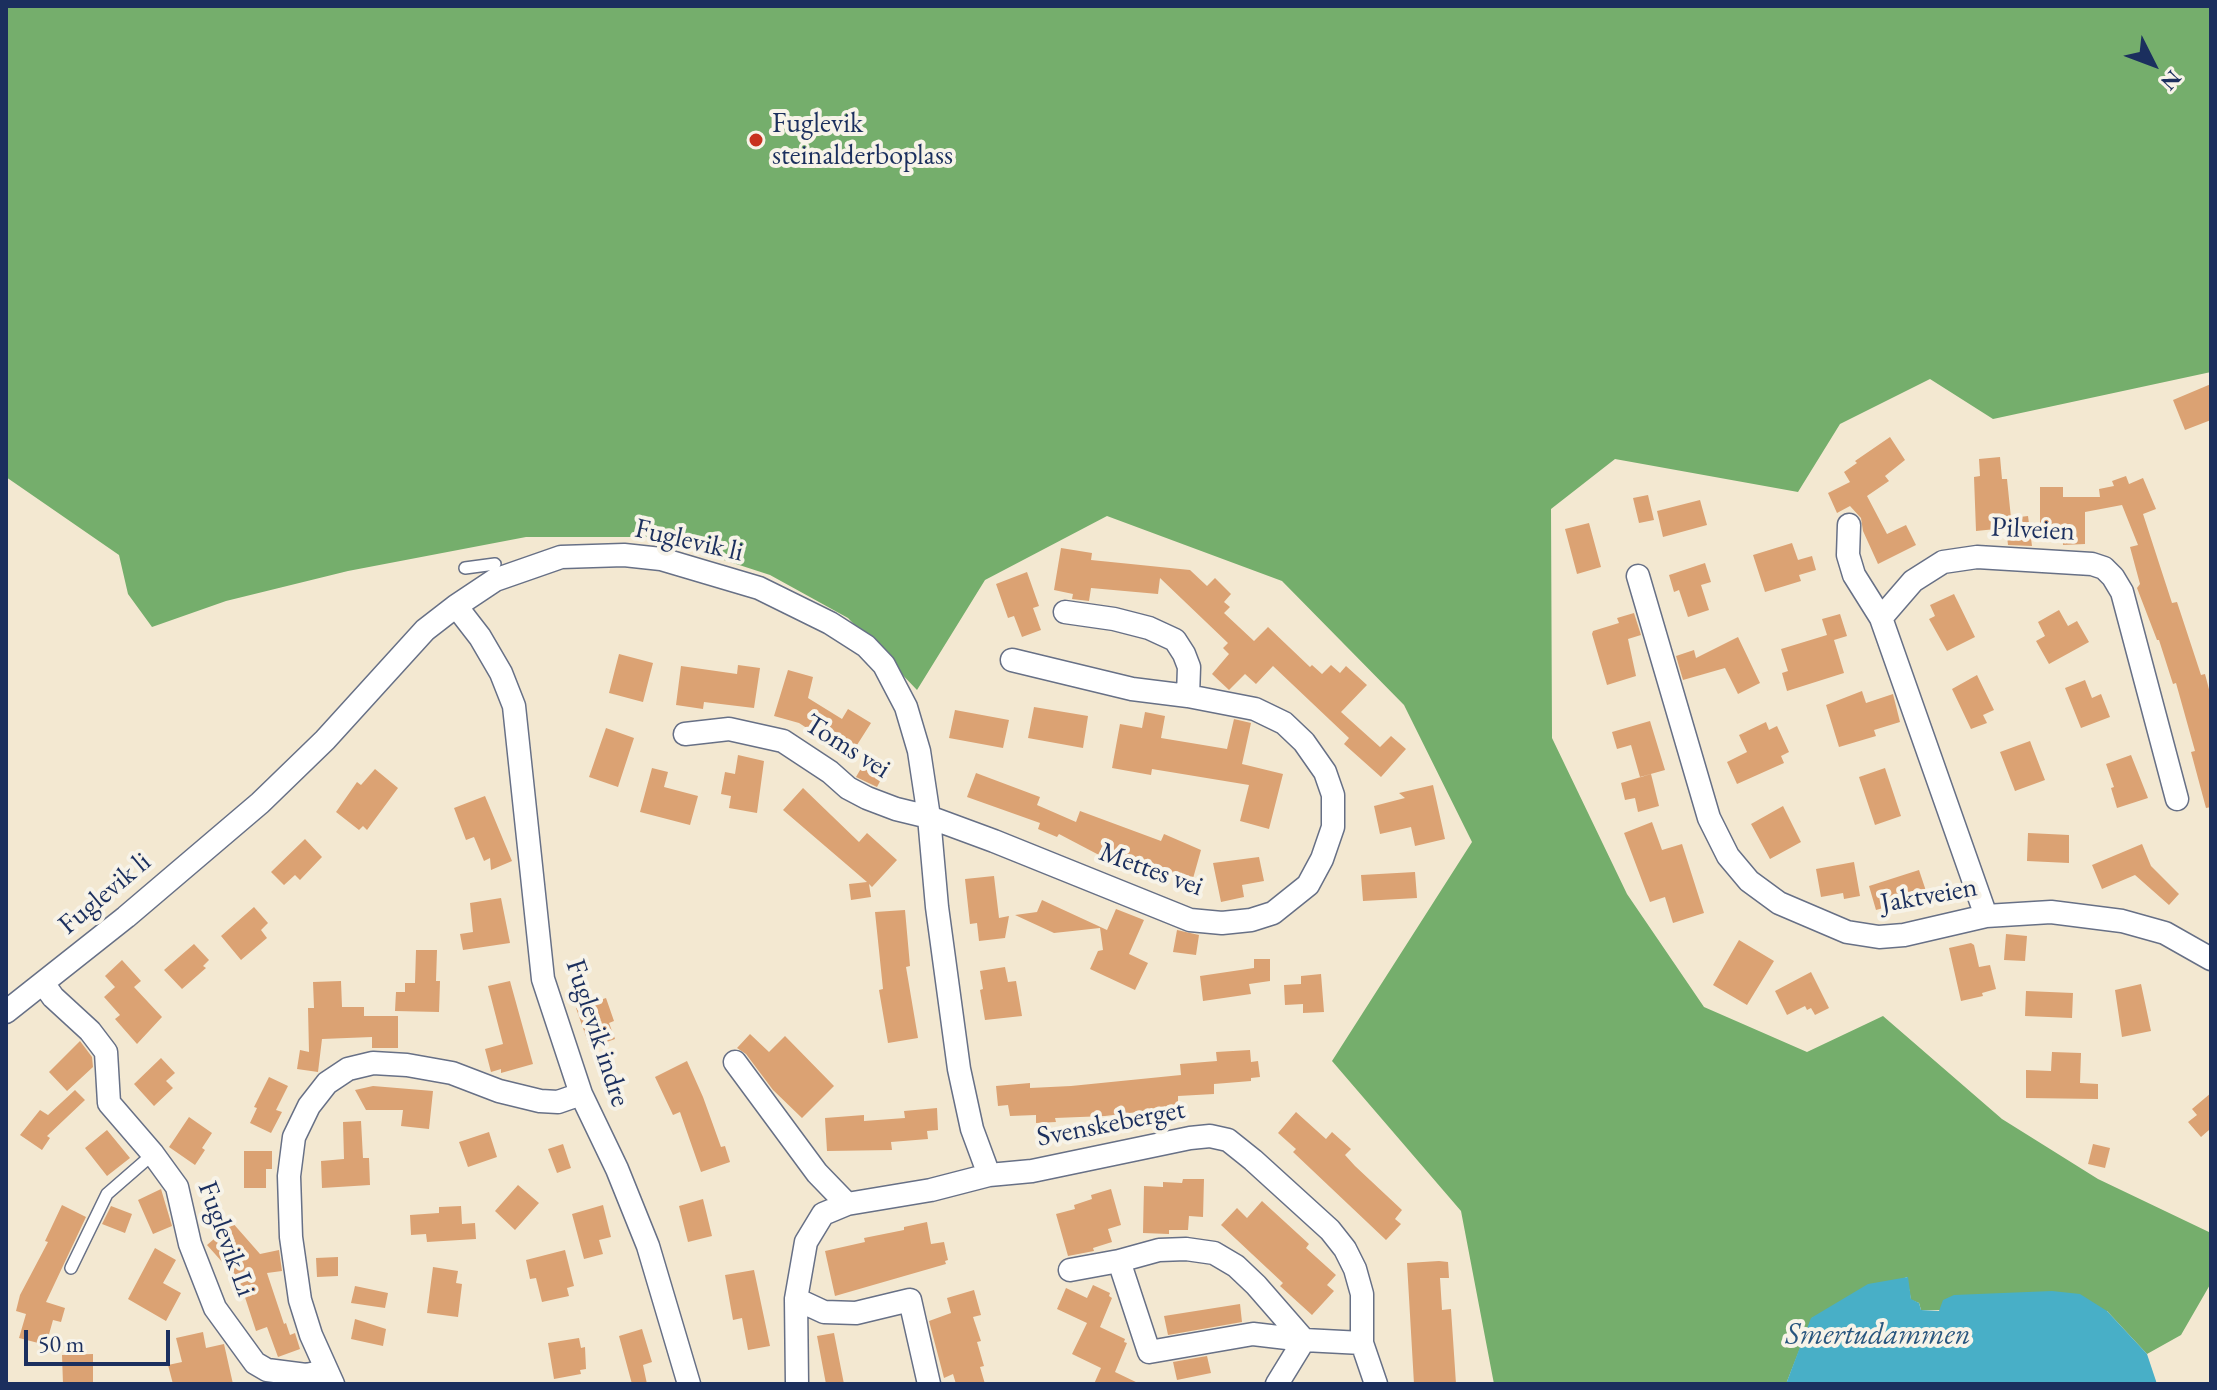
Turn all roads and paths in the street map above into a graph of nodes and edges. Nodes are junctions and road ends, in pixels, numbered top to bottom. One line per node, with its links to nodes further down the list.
1 (1849, 525): 7 (street)
2 (495, 564): 3 (lane)
3 (465, 568)
4 (1638, 576): 13 (street, Jaktveien)
5 (456, 606): 12 (street, Fuglevik li); 15 (street, Fuglevik li); 18 (street, Fuglevik indre)
6 (1065, 612): 9 (street)
7 (1881, 618): 11 (street, Pilveien); 13 (street)
8 (1012, 660): 9 (street, Mettes vei)
9 (1188, 696): 12 (street, Mettes vei)
10 (685, 734): 12 (street, Toms vei)
11 (2177, 799)
12 (929, 817): 20 (street, Fuglevik li)
13 (1986, 916): 14 (street, Jaktveien)
14 (2211, 959)
15 (43, 983): 16 (street, Fuglevik li); 19 (street, Fuglevik Li)
16 (6, 1012)
17 (735, 1062): 21 (street)
18 (581, 1094): 28 (street); 29 (street, Fuglevik indre)
19 (153, 1154): 23 (lane); 28 (street, Fuglevik Li)
20 (989, 1175): 21 (street, Svenskeberget); 27 (street, Svenskeberget)
21 (847, 1204): 25 (street, Svenskeberget)
22 (1119, 1261): 24 (street); 26 (street); 26 (street)
23 (71, 1268)
24 (1070, 1270)
25 (796, 1299): 30 (street, Svenskeberget); 31 (street)
26 (1304, 1340): 27 (street); 32 (street)
27 (1362, 1343): 33 (street, Svenskeberget)
28 (330, 1378)
29 (689, 1384)
30 (797, 1384)
31 (929, 1384)
32 (1277, 1384)
33 (1376, 1384)

